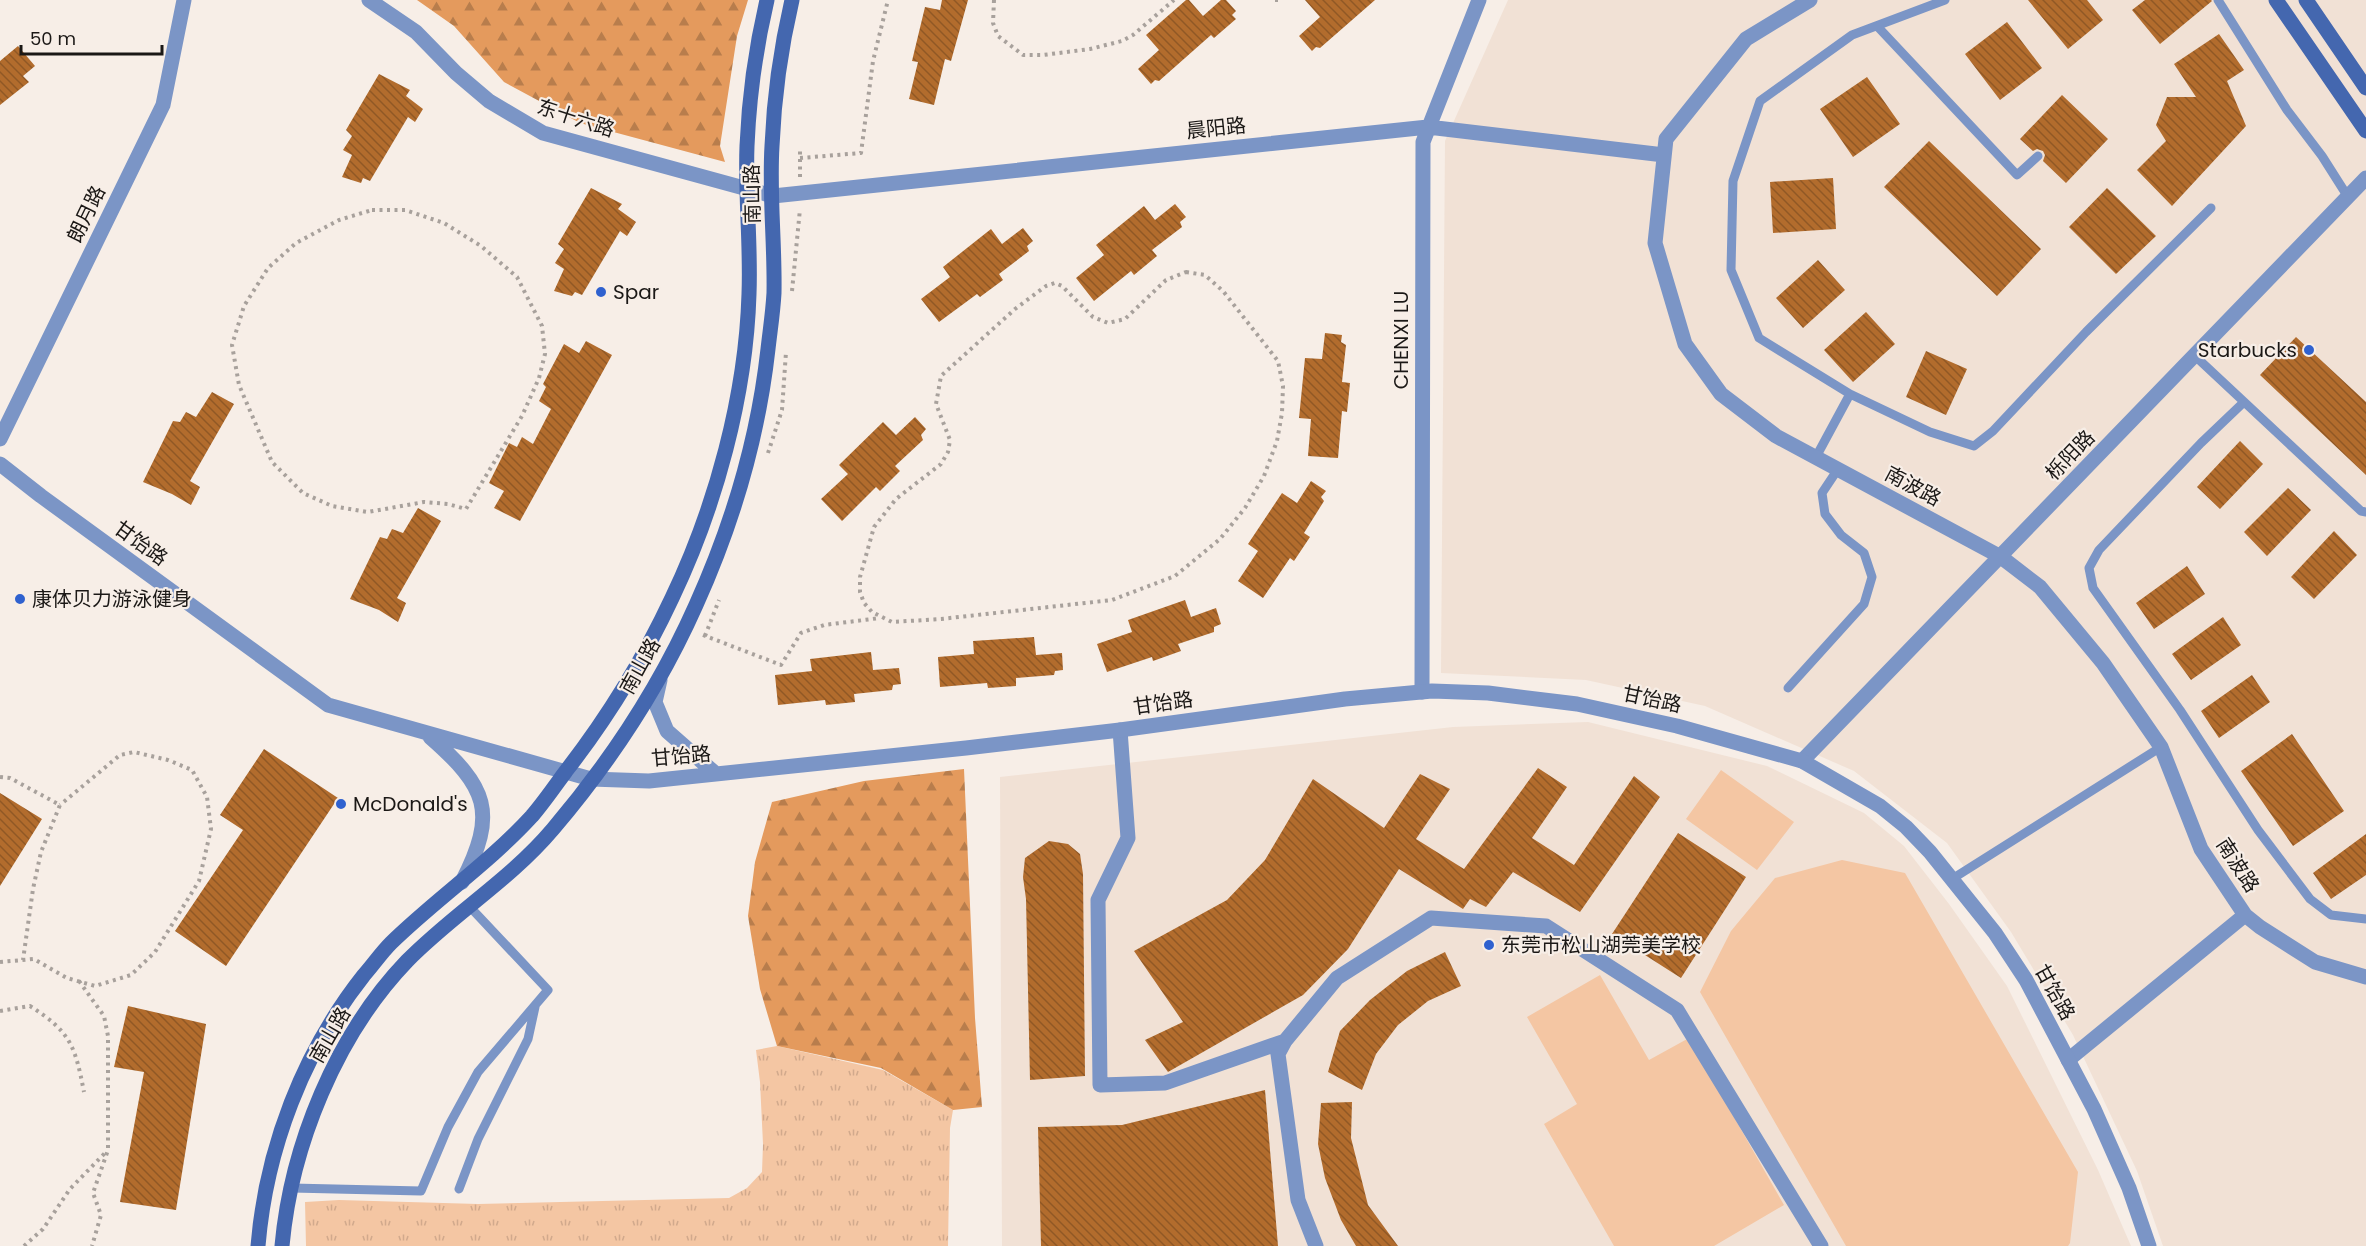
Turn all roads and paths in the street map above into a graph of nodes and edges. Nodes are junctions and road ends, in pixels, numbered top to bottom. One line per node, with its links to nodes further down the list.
1 (184, 0): 32 (street, 朗月路)
2 (369, 0): 24 (street, 东十六路)
3 (767, 0): 24 (main road, 南山路)
4 (792, 0): 25 (main road, 南山路)
5 (888, 0): 22 (path)
6 (994, 0): 7 (path)
7 (1174, 0)
8 (1275, 0): 9 (path)
9 (1282, 0)
10 (1479, 0): 18 (street, CHENXI LU)
11 (1810, 0): 20 (street, 南波路)
12 (1945, 0): 16 (lane)
13 (2218, 0): 26 (lane)
14 (2276, 0): 19 (main road)
15 (2306, 0): 17 (main road)
16 (1877, 26): 21 (lane); 30 (lane)
17 (2366, 88)
18 (1428, 127): 20 (street, 晨阳路); 25 (street, 晨阳路); 42 (street, CHENXI LU)
19 (2366, 131)
20 (1664, 154): 33 (street, 南波路)
21 (2038, 156)
22 (800, 158)
23 (2366, 178): 26 (street, 栎阳路)
24 (748, 188): 25 (street, 东十六路); 47 (main road, 南山路)
25 (773, 196): 39 (main road, 南山路)
26 (2348, 197): 29 (street, 栎阳路)
27 (2211, 208): 30 (lane)
28 (296, 243): 28 (path)
29 (2195, 356): 31 (lane); 37 (street, 栎阳路)
30 (1850, 394): 33 (lane)
31 (2244, 402): 36 (lane); 56 (lane)
32 (0, 438)
33 (1816, 457): 35 (street, 南波路)
34 (0, 464): 44 (street, 甘饴路)
35 (1838, 469): 37 (street, 南波路); 41 (lane)
36 (2366, 512)
37 (2001, 557): 45 (street, 南波路); 46 (street, 栎阳路)
38 (881, 618): 38 (path); 39 (path)
39 (684, 628): 40 (main road, 南山路)
40 (663, 671): 48 (street); 50 (main road, 南山路)
41 (1788, 688)
42 (1422, 692): 43 (street, 甘饴路); 46 (street, 甘饴路)
43 (1120, 730): 48 (street, 甘饴路); 63 (street)
44 (426, 733): 47 (street, 甘饴路); 53 (street)
45 (2161, 747): 52 (lane); 55 (street, 南波路)
46 (1802, 761): 52 (street, 甘饴路)
47 (565, 773): 50 (street, 甘饴路); 53 (main road, 南山路)
48 (717, 774): 50 (street, 甘饴路)
49 (0, 777): 51 (path)
50 (591, 779): 54 (main road, 南山路)
51 (60, 805): 57 (path); 60 (path)
52 (1952, 879): 64 (street, 甘饴路)
53 (461, 883): 71 (main road, 南山路)
54 (470, 907): 61 (lane); 67 (main road, 南山路)
55 (2246, 915): 59 (street, 南波路); 64 (street)
56 (2366, 920)
57 (23, 960): 58 (path); 60 (path)
58 (0, 962)
59 (2366, 977)
60 (79, 981): 66 (path)
61 (536, 1004): 67 (lane); 68 (lane)
62 (0, 1011): 65 (path)
63 (1285, 1041): 73 (street); 74 (street)
64 (2068, 1060): 75 (street, 甘饴路)
65 (84, 1092)
66 (108, 1150): 69 (path); 70 (path)
67 (292, 1188): 72 (main road, 南山路)
68 (459, 1189)
69 (24, 1246)
70 (93, 1246)
71 (258, 1246)
72 (282, 1246)
73 (1316, 1246)
74 (1821, 1246)
75 (2149, 1246)

